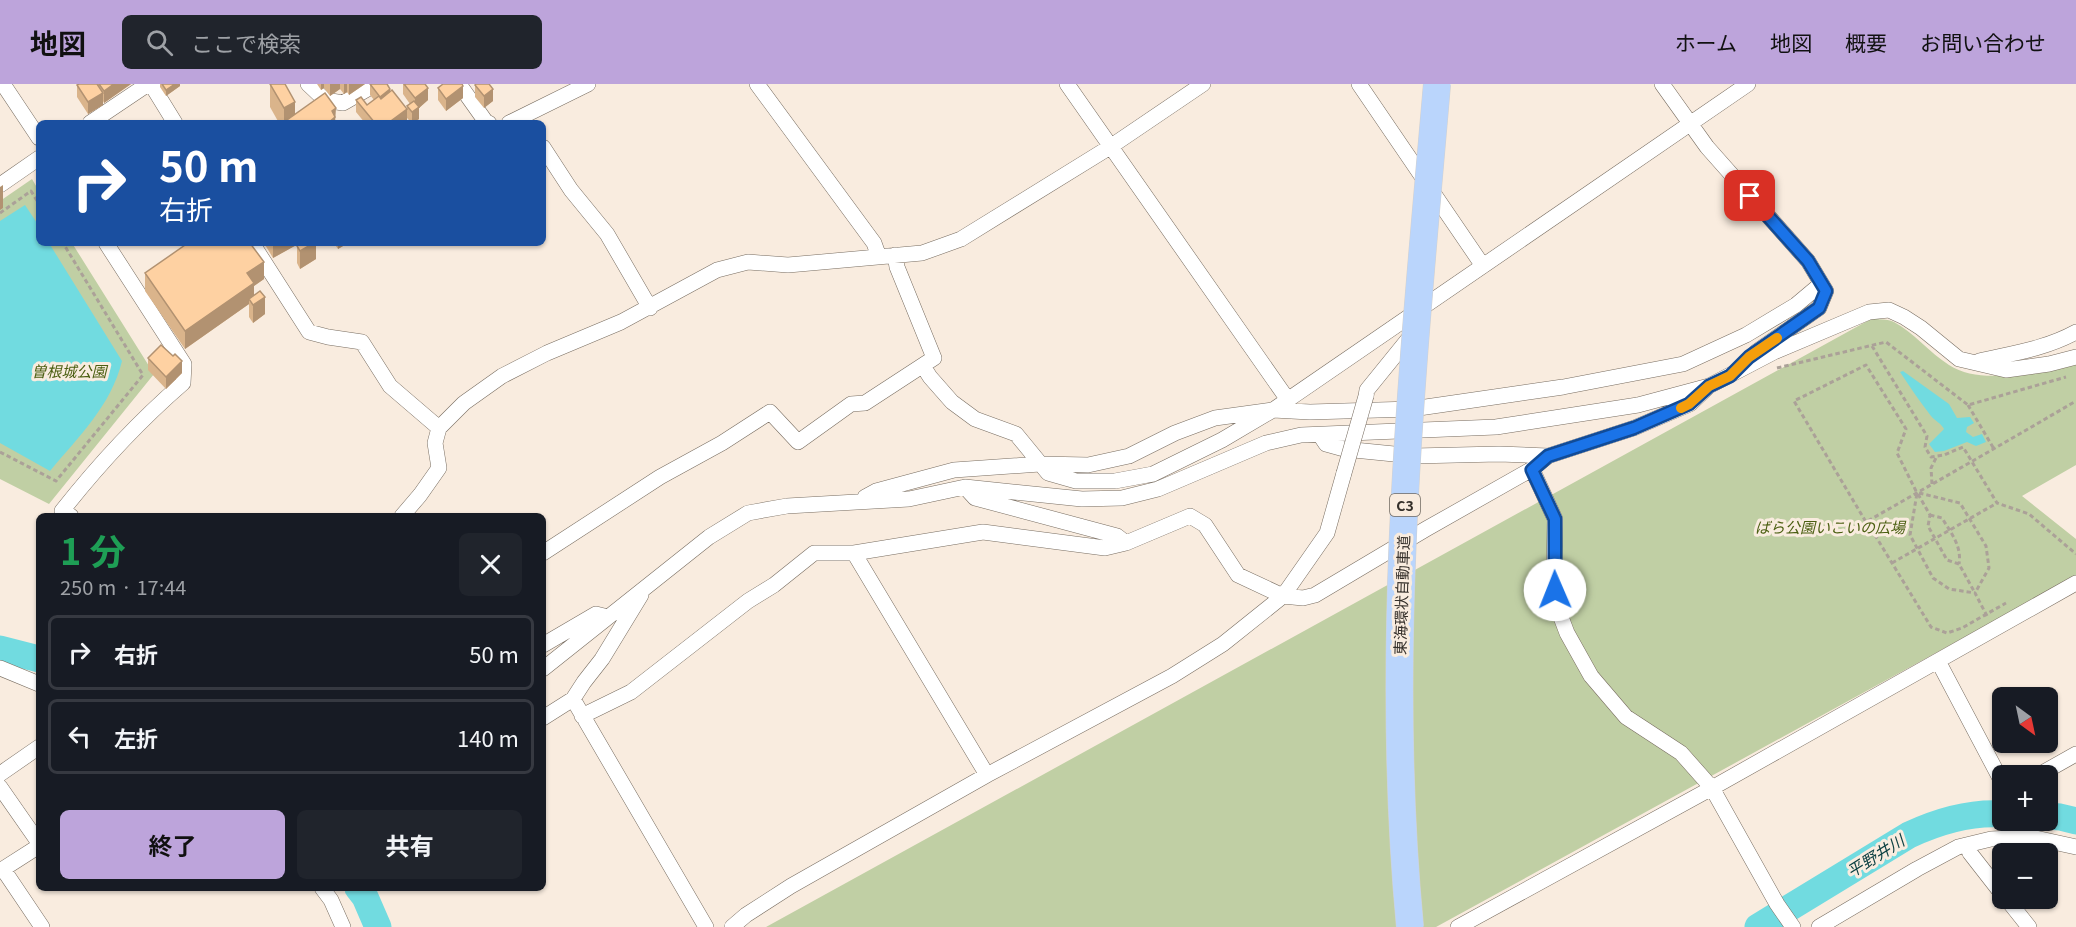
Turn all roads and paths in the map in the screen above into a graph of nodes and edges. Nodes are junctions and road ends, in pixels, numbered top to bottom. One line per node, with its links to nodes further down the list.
1 (3, 84): 19 (street)
2 (149, 84): 15 (street); 16 (street)
3 (308, 84): 4 (street)
4 (376, 84)
5 (459, 84): 17 (street)
6 (588, 84): 14 (street)
7 (757, 84): 30 (street)
8 (1067, 84): 20 (street)
9 (1203, 84): 20 (street)
10 (1359, 84): 31 (street)
11 (1437, 84): 113 (highway, 東海環状自動車道 / C3, bridge)
12 (1662, 84): 18 (street)
13 (1748, 84): 18 (street)
14 (527, 119)
15 (95, 120)
16 (173, 120)
17 (485, 120)
18 (1690, 124): 31 (street); 32 (street)
19 (36, 134)
20 (1110, 147): 29 (street); 44 (street)
21 (546, 152): 34 (street)
22 (36, 160): 23 (street)
23 (0, 185)
24 (36, 199): 25 (path)
25 (0, 213)
26 (65, 246): 51 (path)
27 (108, 246): 63 (street)
28 (254, 246): 48 (street)
29 (895, 255): 30 (street); 39 (street)
30 (879, 257): 34 (street)
31 (1484, 266): 33 (street)
32 (1821, 284): 41 (street); 47 (street)
33 (1448, 290): 44 (street); 80 (street, bridge)
34 (650, 308): 48 (street)
35 (2076, 332): 38 (street)
36 (1872, 346): 40 (path); 46 (path); 53 (path)
37 (2076, 357): 38 (street)
38 (1974, 362): 41 (street)
39 (923, 366): 55 (street); 72 (street)
40 (1776, 368)
41 (1730, 376): 43 (street)
42 (2067, 376): 46 (path)
43 (1709, 386): 49 (street); 52 (street)
44 (1288, 400): 47 (street)
45 (2076, 401): 50 (path)
46 (1968, 405): 50 (path)
47 (1273, 410): 55 (street); 57 (street)
48 (439, 428): 64 (street)
49 (1320, 435): 52 (street); 57 (street)
50 (1994, 449): 54 (path)
51 (0, 452)
52 (1548, 456): 56 (street)
53 (1937, 456): 54 (path); 58 (path)
54 (1971, 462): 58 (path); 62 (path)
55 (1040, 464): 57 (street); 61 (street)
56 (1532, 470): 80 (street); 100 (street)
57 (1156, 481): 59 (street)
58 (1932, 484): 60 (path)
59 (965, 487): 61 (street); 70 (street)
60 (1917, 493): 65 (path); 66 (path); 67 (path); 67 (path); 71 (path)
61 (857, 501): 78 (street)
62 (1997, 503): 66 (path); 74 (path)
63 (66, 513)
64 (405, 513)
65 (1930, 515): 68 (path); 69 (path)
66 (1969, 518): 68 (path); 79 (path)
67 (1866, 522): 75 (path)
68 (1949, 530): 69 (path); 76 (path)
69 (1934, 538): 71 (path); 76 (path)
70 (1126, 543): 73 (street); 80 (street)
71 (1918, 548): 75 (path); 79 (path)
72 (546, 551)
73 (854, 553): 92 (street); 98 (street)
74 (2076, 554)
75 (1892, 563): 82 (path)
76 (1959, 564): 79 (path)
77 (2076, 583): 84 (street)
78 (645, 587): 83 (street); 90 (street)
79 (1975, 593): 82 (path)
80 (1283, 596): 98 (street)
81 (2006, 603): 82 (path)
82 (1986, 614): 84 (path)
83 (608, 617): 85 (street); 87 (street)
84 (1994, 629): 86 (street)
85 (546, 643)
86 (1938, 660): 95 (street); 100 (street)
87 (546, 667)
88 (0, 668): 89 (street)
89 (36, 683)
90 (573, 699): 91 (street); 92 (street)
91 (546, 716)
92 (582, 716): 111 (street)
93 (36, 749): 97 (street)
94 (2076, 754): 96 (street)
95 (1993, 765)
96 (2056, 765)
97 (0, 774)
98 (987, 775): 112 (street)
99 (0, 787): 101 (street)
100 (1712, 788): 114 (street); 115 (street)
101 (36, 840)
102 (1967, 845): 104 (street); 106 (street); 116 (street)
103 (36, 846): 105 (street)
104 (2076, 847)
105 (1, 870): 109 (street)
106 (1992, 881)
107 (324, 891): 110 (street)
108 (2015, 909): 117 (street)
109 (42, 927)
110 (343, 927)
111 (706, 927)
112 (732, 927)
113 (1410, 927)
114 (1458, 927)
115 (1793, 927)
116 (1819, 927)
117 (2029, 927)

